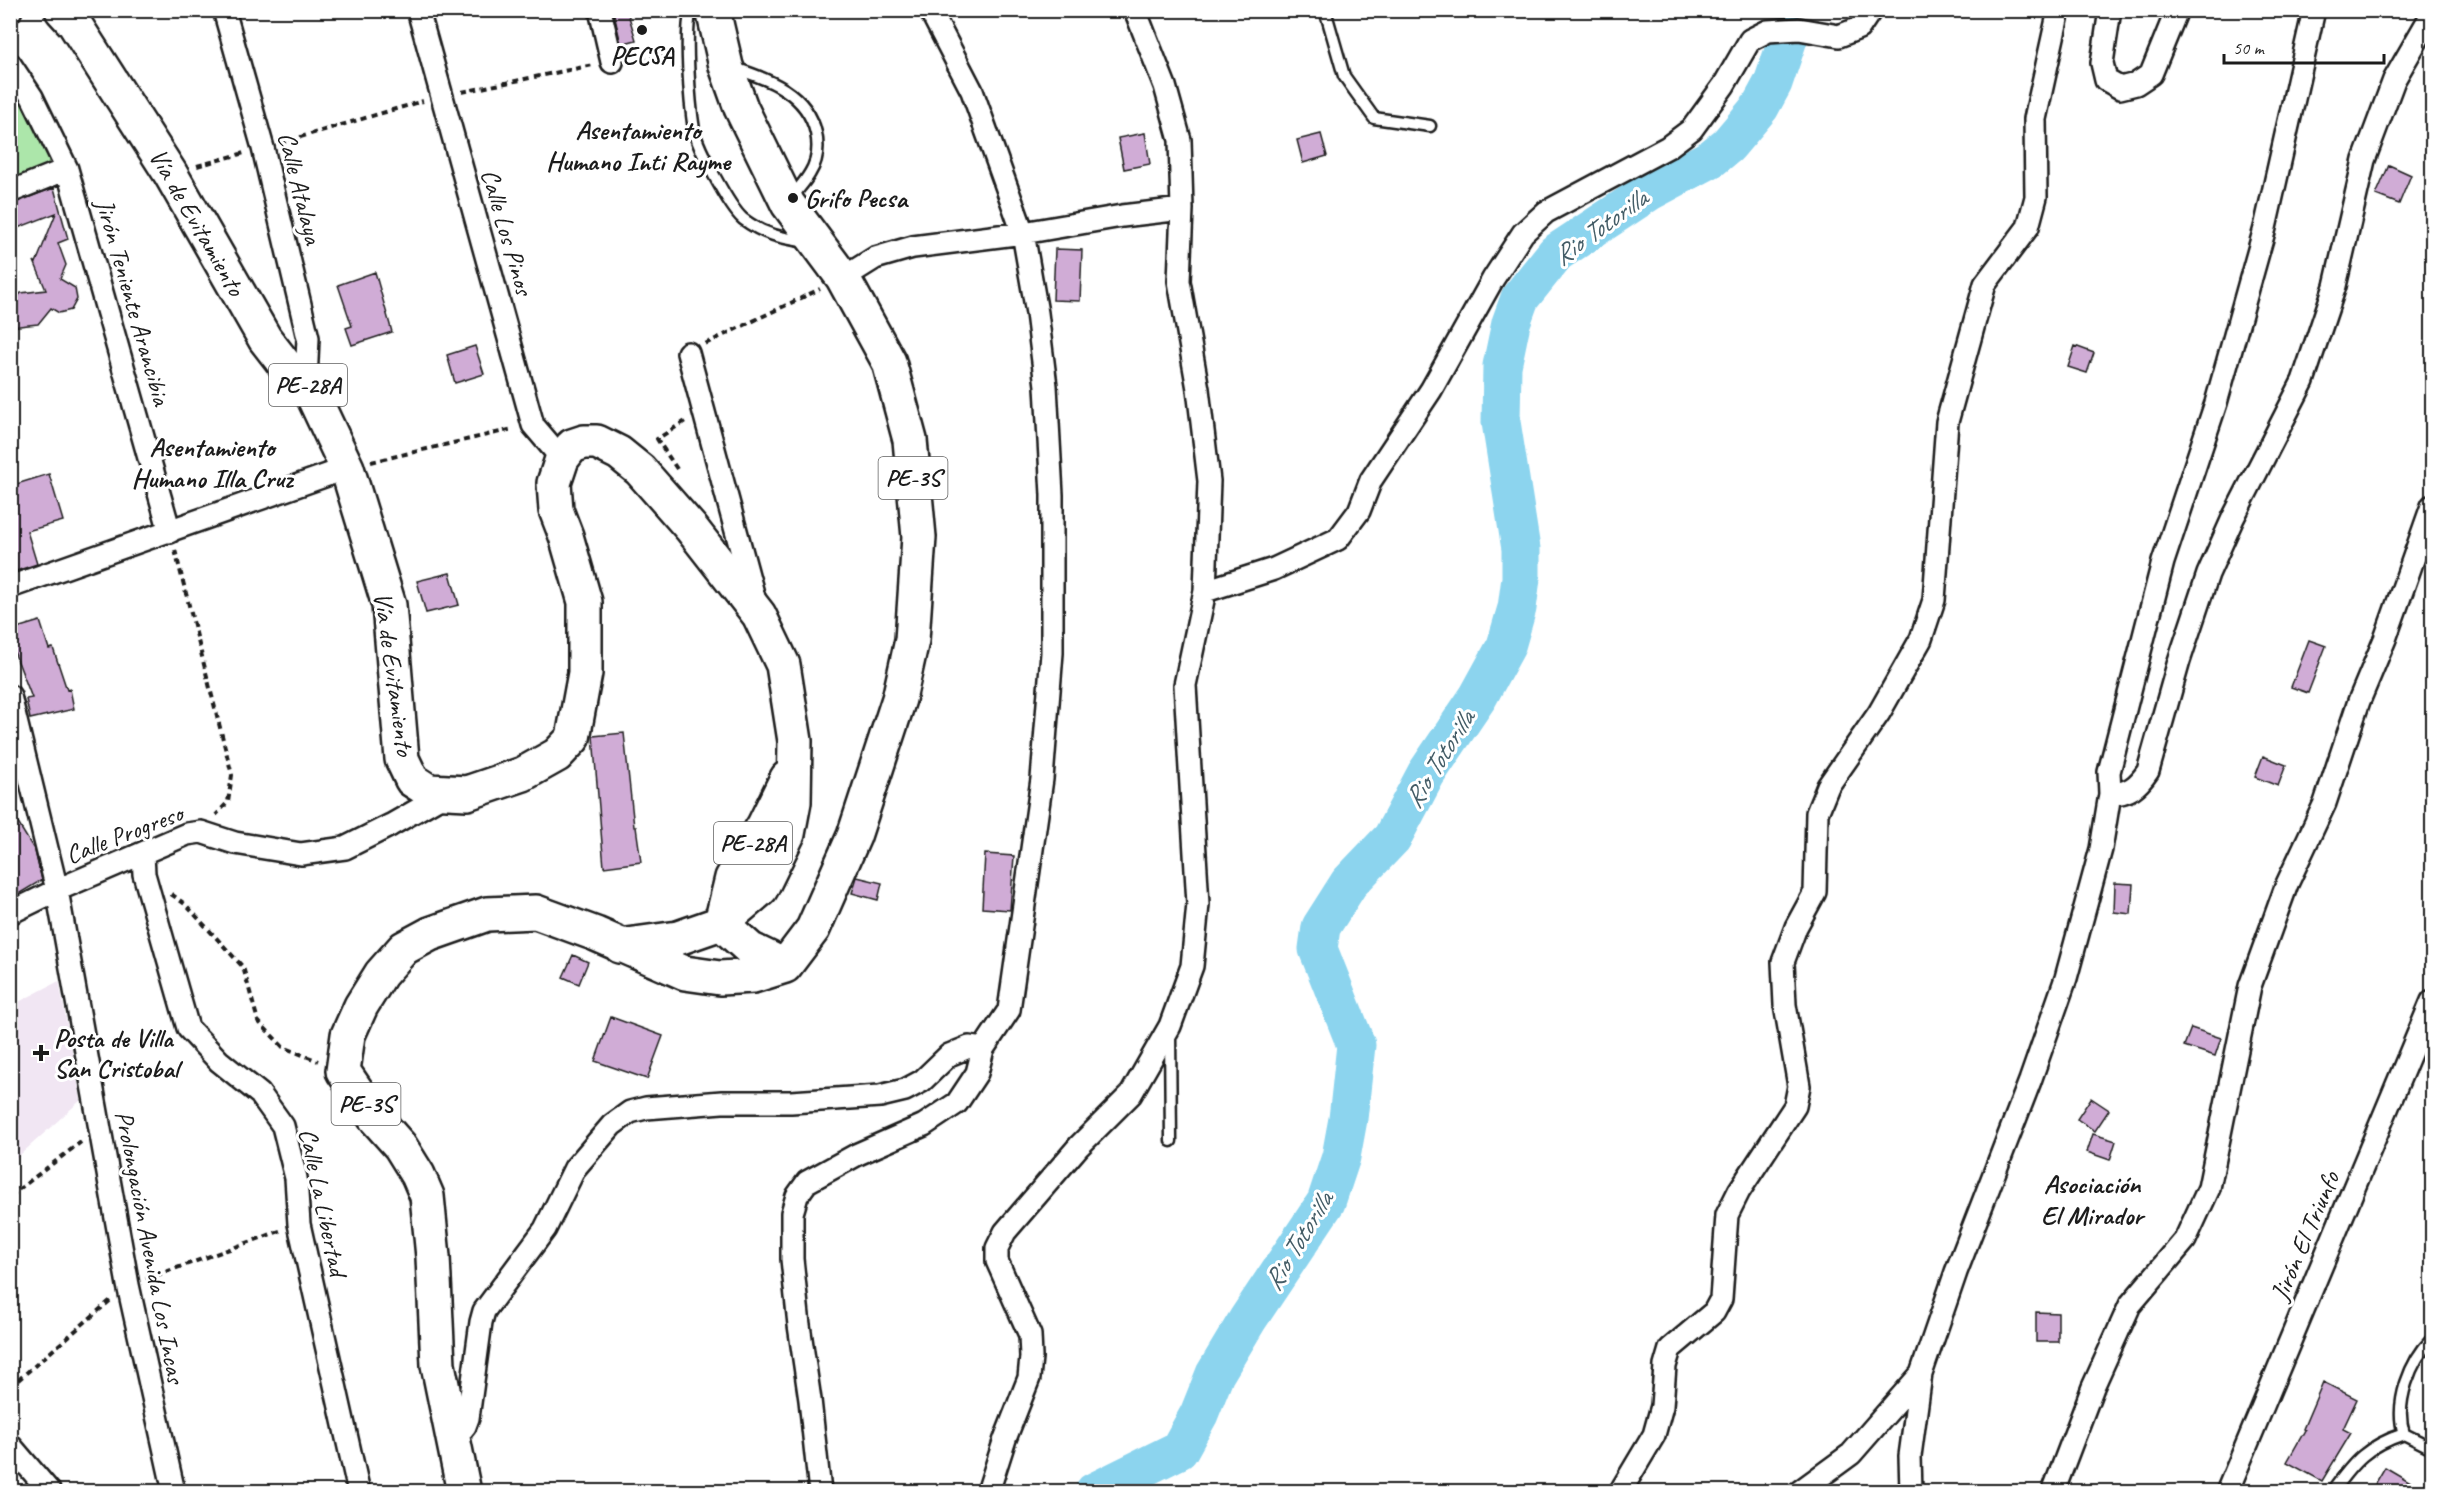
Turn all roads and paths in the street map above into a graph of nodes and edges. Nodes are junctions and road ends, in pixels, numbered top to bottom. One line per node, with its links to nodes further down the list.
1 (62, 10): 28 (highway, Vía de Evitamiento / PE-28A)
2 (224, 10): 28 (street, Calle Atalaya)
3 (418, 10): 30 (street, Calle Los Pinos)
4 (600, 10): 16 (street)
5 (692, 10): 25 (lane)
6 (713, 10): 18 (highway, PE-3S)
7 (930, 10): 24 (street)
8 (1135, 10): 23 (street)
9 (1325, 10): 19 (lane)
10 (1870, 10): 37 (street)
11 (2059, 10): 72 (street)
12 (2110, 10): 13 (street)
13 (2177, 10)
14 (2314, 10): 42 (street)
15 (2433, 14): 42 (street)
16 (612, 62)
17 (10, 64): 20 (street, Jirón Teniente Arancibia)
18 (726, 66): 22 (highway, PE-3S); 22 (lane)
19 (1430, 126)
20 (67, 169): 21 (street); 35 (street, Jirón Teniente Arancibia)
21 (10, 192)
22 (788, 204): 25 (highway, PE-3S)
23 (1182, 209): 24 (street); 37 (street)
24 (1023, 233): 26 (street); 52 (street)
25 (816, 243): 26 (highway, PE-3S)
26 (843, 278): 27 (path); 49 (highway, PE-3S)
27 (688, 353): 29 (street)
28 (306, 381): 33 (highway, Vía de Evitamiento / PE-28A)
29 (702, 409): 31 (path); 38 (street)
30 (533, 425): 32 (street, Calle Los Pinos); 33 (path)
31 (657, 439)
32 (562, 459): 38 (highway); 41 (highway, Vía de Evitamiento / PE-28A)
33 (347, 468): 35 (street); 41 (highway, Vía de Evitamiento / PE-28A)
34 (2433, 506): 75 (street)
35 (170, 532): 36 (street); 43 (path)
36 (10, 587)
37 (1205, 591): 51 (street)
38 (759, 615): 47 (highway)
39 (10, 696): 40 (street, Prolongación Avenida Los Incas)
40 (16, 735): 45 (street, Prolongación Avenida Los Incas)
41 (447, 793): 43 (street, Calle Progreso)
42 (2110, 794): 60 (street)
43 (201, 832): 44 (street, Calle Progreso)
44 (144, 864): 45 (street, Calle Progreso); 53 (path); 57 (street, Calle La Libertad)
45 (57, 890): 46 (street, Calle Progreso); 54 (street, Prolongación Avenida Los Incas)
46 (10, 913)
47 (721, 923): 48 (highway); 49 (highway)
48 (620, 946): 49 (highway, PE-3S); 53 (highway, PE-3S)
49 (785, 966)
50 (2433, 1001): 76 (street, Jirón El Triunfo)
51 (1170, 1026): 55 (lane); 71 (street)
52 (983, 1048): 63 (street); 70 (street)
53 (344, 1071): 63 (highway, PE-3S)
54 (98, 1129): 56 (path); 58 (street, Prolongación Avenida Los Incas)
55 (1171, 1141)
56 (10, 1196)
57 (299, 1224): 58 (path); 68 (street, Calle La Libertad)
58 (128, 1285): 61 (path); 67 (street, Prolongación Avenida Los Incas)
59 (2433, 1339): 62 (lane)
60 (1921, 1374): 73 (street); 74 (street)
61 (10, 1387)
62 (2403, 1434): 65 (lane); 77 (lane)
63 (453, 1441): 69 (highway, PE-3S)
64 (10, 1445): 66 (street)
65 (2433, 1448)
66 (50, 1491)
67 (174, 1491)
68 (359, 1491)
69 (464, 1491)
70 (820, 1491)
71 (988, 1491)
72 (1620, 1491)
73 (1800, 1491)
74 (1911, 1491)
75 (2052, 1491)
76 (2227, 1491)
77 (2332, 1491)

